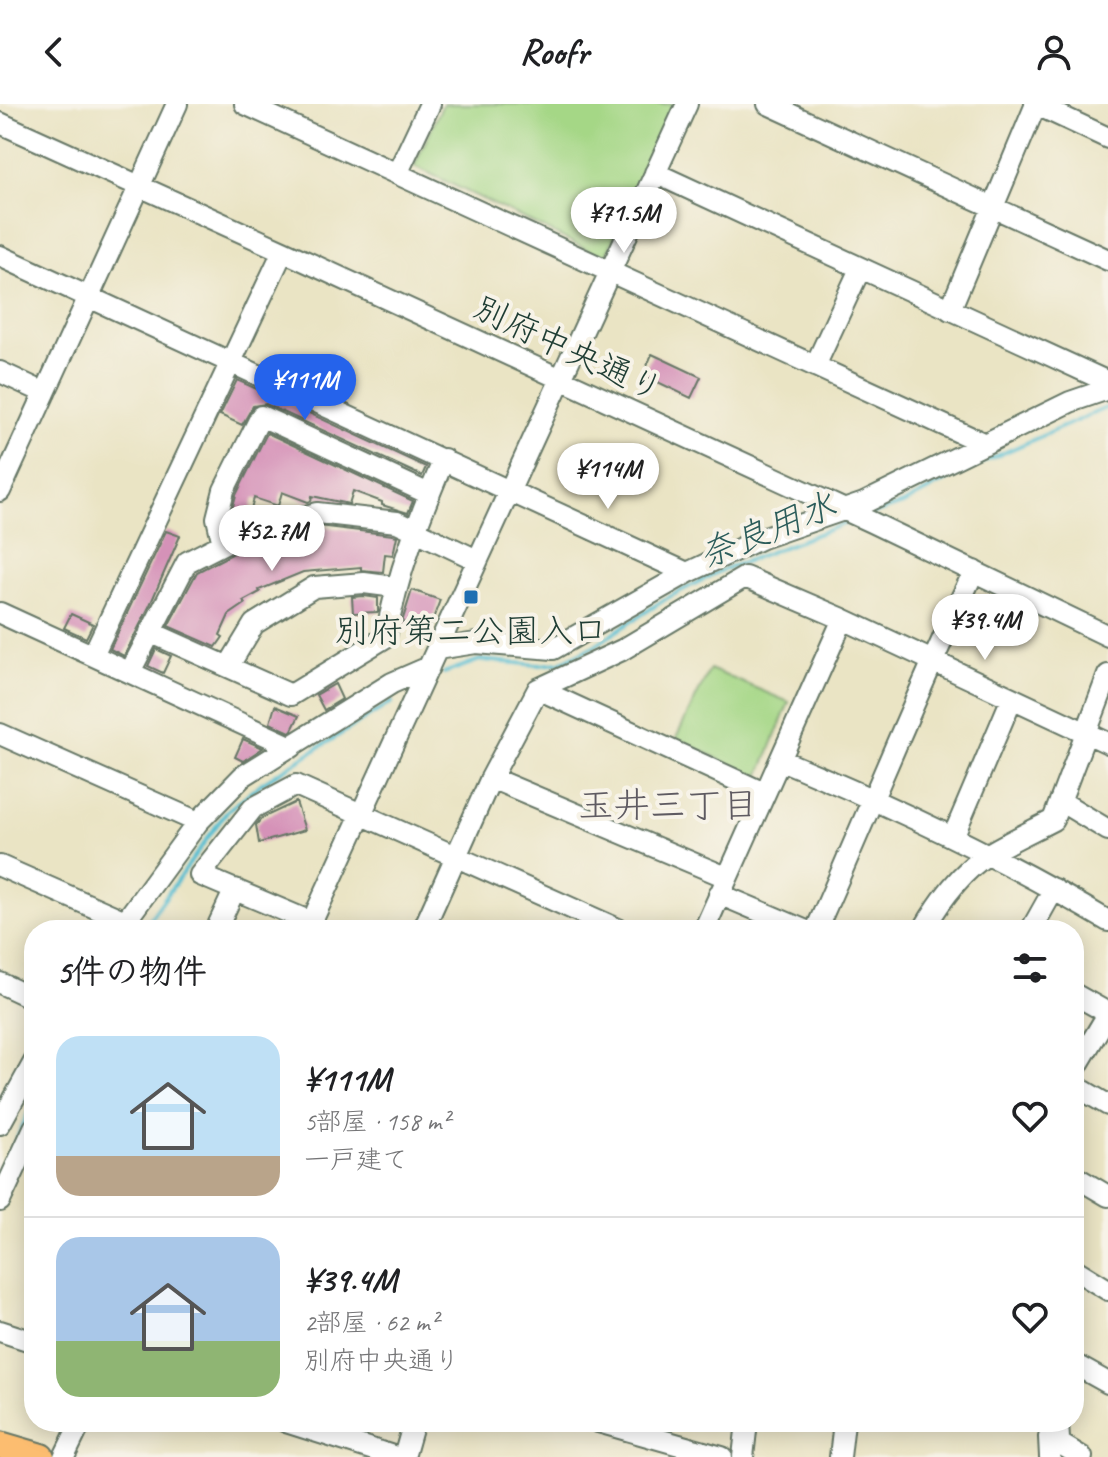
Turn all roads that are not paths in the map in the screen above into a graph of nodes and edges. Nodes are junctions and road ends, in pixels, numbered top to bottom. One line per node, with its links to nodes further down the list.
1 (177, 104): 11 (street)
2 (245, 104): 10 (street)
3 (430, 104): 10 (street)
4 (687, 104): 9 (street)
5 (768, 104): 12 (street)
6 (1035, 104): 8 (street); 12 (street)
7 (0, 123): 11 (street, 別府中央通り)
8 (1108, 138)
9 (655, 173): 16 (street); 17 (street)
10 (397, 174): 17 (street)
11 (139, 188): 13 (street, 別府中央通り); 18 (street)
12 (994, 207): 15 (street); 19 (street)
13 (283, 251): 20 (street); 23 (street, 別府中央通り)
14 (0, 256): 18 (street)
15 (1108, 260)
16 (860, 269): 19 (street); 21 (street)
17 (609, 272): 21 (street); 23 (street)
18 (89, 297): 20 (street); 26 (street)
19 (950, 310): 24 (street)
20 (231, 362): 28 (street); 43 (street)
21 (815, 366): 27 (street)
22 (0, 372): 26 (street)
23 (560, 379): 29 (street); 32 (street, 別府中央通り)
24 (1108, 382)
25 (1108, 389): 27 (street)
26 (45, 393): 30 (street)
27 (985, 444): 32 (street)
28 (444, 459): 29 (street); 31 (street)
29 (510, 489): 35 (street); 37 (street)
30 (0, 491)
31 (429, 494): 33 (street); 34 (street)
32 (846, 511): 36 (street, 別府中央通り); 37 (street)
33 (413, 530): 34 (street); 35 (street); 38 (street)
34 (223, 544): 41 (street)
35 (477, 560): 44 (street)
36 (974, 571): 42 (street, 別府中央通り); 45 (street)
37 (687, 573): 44 (street)
38 (395, 587): 46 (street); 46 (street)
39 (0, 613): 43 (street)
40 (843, 619): 45 (street); 49 (street); 55 (street)
41 (150, 632): 46 (street); 47 (street)
42 (1108, 636)
43 (93, 655): 47 (street)
44 (433, 658): 54 (street); 60 (street)
45 (931, 661): 50 (street); 58 (street)
46 (228, 667)
47 (130, 672): 54 (street)
48 (1108, 675): 51 (street)
49 (538, 689): 56 (street); 57 (street)
50 (1012, 698): 51 (street); 63 (street)
51 (1086, 731): 53 (street); 59 (street)
52 (0, 734): 61 (street)
53 (1108, 743)
54 (292, 747): 61 (street)
55 (781, 760): 57 (street); 58 (street)
56 (491, 778): 65 (street); 67 (street)
57 (764, 793): 67 (street)
58 (875, 799): 63 (street); 79 (street)
59 (1060, 801): 62 (street); 64 (street)
60 (361, 813): 65 (street); 68 (street); 74 (street)
61 (198, 822): 71 (street)
62 (1108, 830)
63 (953, 837): 64 (street)
64 (988, 854): 69 (street); 80 (street)
65 (455, 857): 75 (street); 76 (street)
66 (0, 866): 70 (street)
67 (722, 886): 77 (street); 78 (street)
68 (235, 889): 72 (street); 73 (street)
69 (1054, 889): 81 (street); 82 (street)
70 (110, 920)
71 (126, 920)
72 (221, 920)
73 (298, 920)
74 (313, 920)
75 (427, 920)
76 (597, 920)
77 (708, 920)
78 (785, 920)
79 (821, 920)
80 (929, 920)
81 (1037, 920)
82 (1108, 921)
83 (0, 983): 84 (street)
84 (24, 994)
85 (1084, 1000): 86 (street)
86 (1108, 1014): 87 (street)
87 (1084, 1054)
88 (24, 1077): 91 (street)
89 (1084, 1091): 90 (street)
90 (1108, 1105)
91 (3, 1110)
92 (24, 1149): 95 (street)
93 (1084, 1182): 94 (street)
94 (1108, 1196)
95 (0, 1201)
96 (1084, 1275): 97 (street)
97 (1108, 1290)
98 (0, 1331): 99 (street)
99 (24, 1334)
100 (1084, 1370): 101 (street)
101 (1108, 1383)
102 (76, 1432): 112 (street)
103 (317, 1432): 113 (street)
104 (411, 1432): 114 (street)
105 (641, 1432): 110 (street)
106 (746, 1432): 116 (street)
107 (843, 1432): 117 (street)
108 (1052, 1439): 118 (street)
109 (0, 1445): 111 (main road)
110 (662, 1450): 115 (street)
111 (41, 1457)
112 (64, 1457)
113 (396, 1457)
114 (404, 1457)
115 (722, 1457)
116 (743, 1457)
117 (840, 1457)
118 (1082, 1457)

